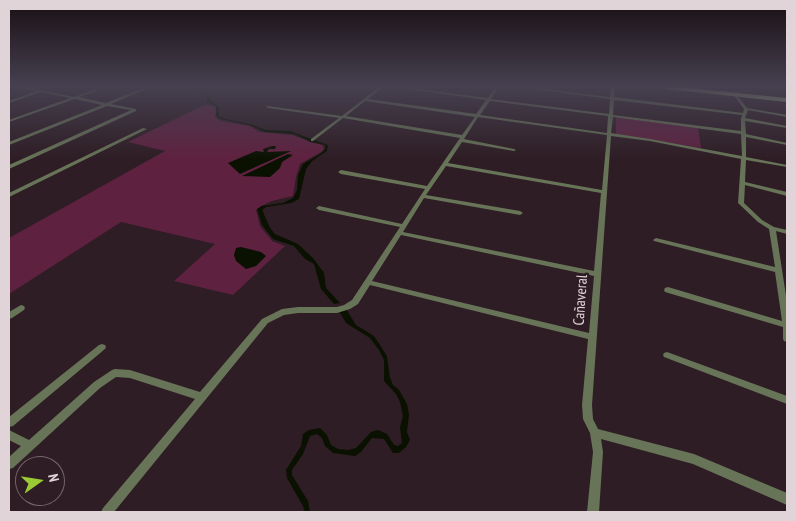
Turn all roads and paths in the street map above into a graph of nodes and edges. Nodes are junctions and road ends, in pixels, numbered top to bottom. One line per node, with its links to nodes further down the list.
1 (36, 111): 16 (street)
2 (91, 111): 23 (street)
3 (132, 111): 29 (street)
4 (300, 111): 15 (street)
5 (350, 111): 15 (street)
6 (444, 111): 13 (street)
7 (480, 111): 13 (street)
8 (582, 111): 12 (street)
9 (610, 111): 12 (street, Cañaveral)
10 (722, 111): 11 (street)
11 (744, 114): 14 (street); 17 (street); 20 (street)
12 (610, 115): 19 (street, Cañaveral); 20 (street)
13 (477, 116): 19 (street); 21 (street)
14 (787, 116)
15 (343, 117): 21 (street); 22 (street)
16 (9, 121)
17 (787, 127)
18 (145, 129): 35 (street)
19 (608, 134): 26 (street); 33 (street, Cañaveral)
20 (743, 134): 24 (street); 26 (street)
21 (462, 139): 25 (street); 27 (street)
22 (313, 140)
23 (9, 144)
24 (787, 144)
25 (514, 150)
26 (744, 156): 28 (street); 31 (street)
27 (446, 164): 32 (street); 33 (street)
28 (787, 166)
29 (9, 167)
30 (341, 172): 32 (street)
31 (742, 183): 34 (street); 40 (street)
32 (428, 188): 36 (street)
33 (603, 192): 45 (street, Cañaveral)
34 (787, 194)
35 (9, 195)
36 (423, 196): 38 (street); 39 (street)
37 (319, 208): 39 (street)
38 (520, 213)
39 (404, 226): 42 (street)
40 (772, 228): 41 (street); 44 (street)
41 (787, 232)
42 (400, 233): 45 (street); 46 (street)
43 (656, 240): 44 (street)
44 (778, 270): 50 (street)
45 (597, 274): 51 (street, Cañaveral)
46 (368, 282): 51 (street); 55 (street)
47 (668, 290): 50 (street)
48 (21, 308): 49 (street)
49 (9, 316)
50 (787, 325): 52 (street)
51 (593, 337): 58 (street, Cañaveral)
52 (787, 339)
53 (102, 347): 57 (street)
54 (667, 355): 56 (street)
55 (203, 397): 60 (street); 63 (street)
56 (787, 400)
57 (9, 423)
58 (595, 433): 62 (street); 64 (street, Cañaveral)
59 (9, 435): 60 (street)
60 (29, 445): 61 (street)
61 (9, 464)
62 (787, 499)
63 (107, 512)
64 (593, 512)

